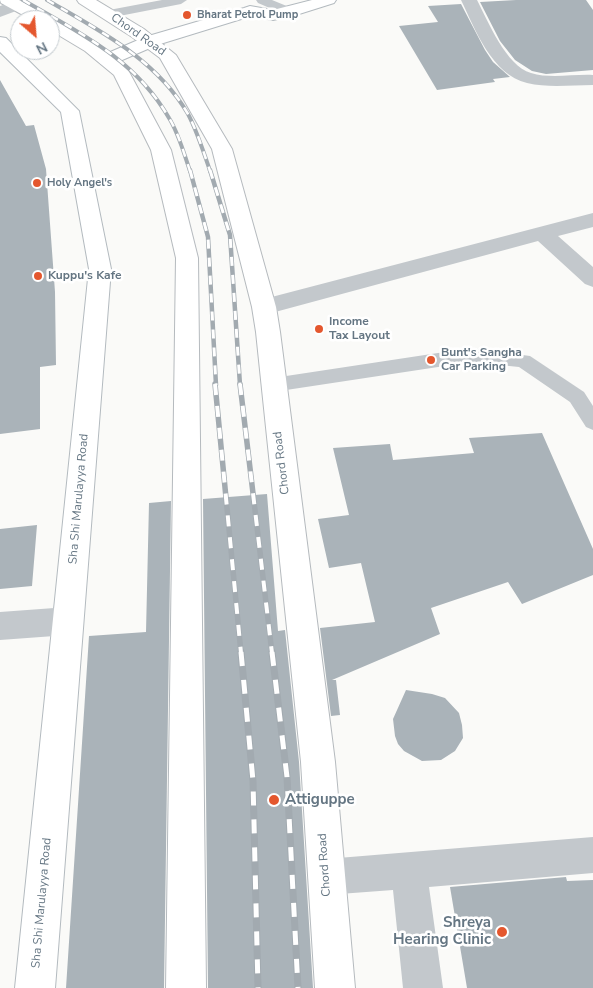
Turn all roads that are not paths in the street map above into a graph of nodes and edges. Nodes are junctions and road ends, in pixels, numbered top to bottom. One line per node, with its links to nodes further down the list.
1 (85, 0): 10 (main road, Chord Road)
2 (181, 0): 10 (lane)
3 (262, 0): 9 (lane)
4 (469, 0): 16 (street)
5 (322, 1): 9 (main road)
6 (12, 2): 7 (main road); 8 (street)
7 (26, 10)
8 (0, 12)
9 (290, 12): 11 (main road)
10 (108, 14): 15 (main road, Chord Road)
11 (273, 15): 13 (main road); 15 (main road)
12 (60, 29): 15 (main road, Chord Road)
13 (252, 29)
14 (0, 42): 23 (main road, Sha Shi Marulayya Road)
15 (145, 58): 20 (main road, Chord Road); 29 (main road, Chord Road)
16 (593, 80)
17 (593, 220): 18 (street)
18 (542, 232): 19 (street); 20 (street)
19 (593, 280)
20 (264, 307): 21 (main road, Chord Road)
21 (273, 385): 22 (lane); 27 (main road, Chord Road)
22 (593, 422)
23 (68, 621): 24 (street); 28 (main road, Sha Shi Marulayya Road)
24 (0, 626)
25 (593, 855): 26 (street)
26 (409, 870): 27 (street); 31 (street)
27 (326, 877): 30 (main road, Chord Road)
28 (34, 988)
29 (186, 988)
30 (335, 988)
31 (423, 988)

